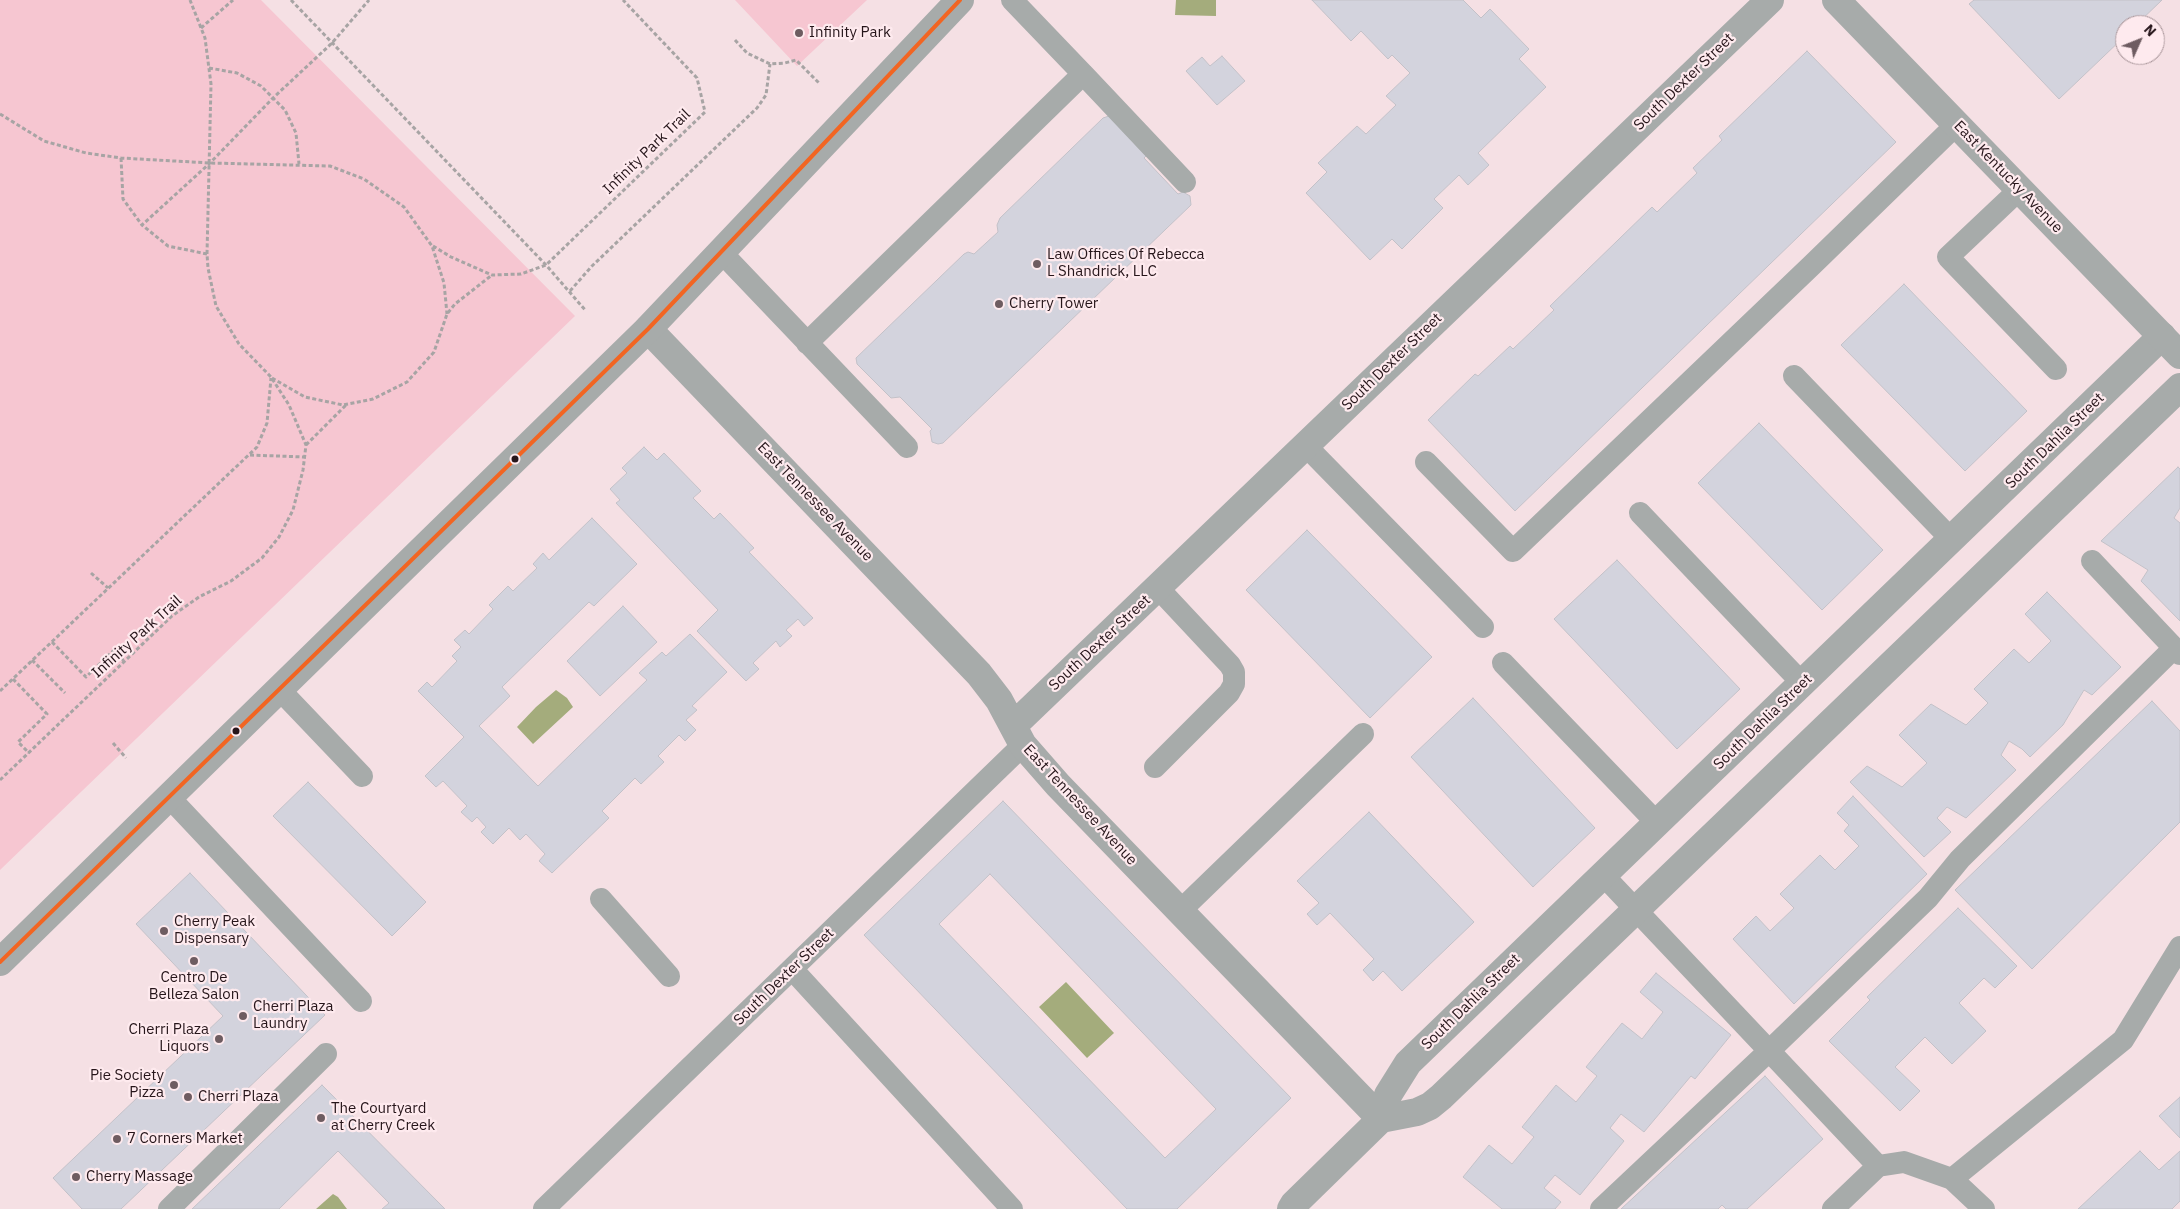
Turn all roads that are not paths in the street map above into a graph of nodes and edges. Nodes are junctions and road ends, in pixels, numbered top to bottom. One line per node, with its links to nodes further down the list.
1 (960, 0): 9 (street)
2 (1012, 0): 5 (lane)
3 (1770, 0): 16 (street, South Dexter Street)
4 (1836, 0): 6 (street, East Kentucky Avenue)
5 (1083, 74): 7 (lane); 11 (lane)
6 (1957, 124): 8 (street, East Kentucky Avenue); 18 (lane)
7 (1185, 182)
8 (2020, 189): 12 (street, East Kentucky Avenue); 13 (lane)
9 (721, 252): 10 (street); 11 (lane)
10 (648, 329): 27 (street); 29 (street, East Tennessee Avenue)
11 (807, 343): 17 (lane)
12 (2171, 346): 20 (street, South Dahlia Street)
13 (2056, 369)
14 (1794, 376): 20 (lane)
15 (2180, 387): 37 (street)
16 (1305, 445): 22 (street, South Dexter Street); 23 (lane)
17 (907, 447)
18 (1426, 462)
19 (1640, 513): 26 (lane)
20 (1952, 540): 26 (street, South Dahlia Street)
21 (2092, 561): 24 (lane)
22 (1158, 588): 29 (street, South Dexter Street); 30 (lane)
23 (1483, 627)
24 (2177, 651): 43 (lane)
25 (1503, 663): 33 (lane)
26 (1802, 683): 33 (street, South Dahlia Street)
27 (279, 689): 31 (lane); 32 (street)
28 (1363, 734): 36 (lane)
29 (1019, 735): 36 (street, East Tennessee Avenue); 40 (lane, South Dexter Street)
30 (1155, 767)
31 (362, 776)
32 (169, 796): 39 (street); 42 (lane)
33 (1657, 823): 34 (street, South Dahlia Street)
34 (1603, 875): 37 (lane); 45 (street, South Dahlia Street)
35 (601, 899): 41 (lane)
36 (1180, 911): 45 (street, East Tennessee Avenue)
37 (1635, 911): 43 (lane); 45 (street)
38 (2180, 947): 47 (lane)
39 (0, 962)
40 (792, 969): 50 (lane, South Dexter Street); 51 (lane)
41 (669, 976)
42 (361, 1001)
43 (1770, 1050): 46 (lane); 52 (lane)
44 (326, 1054): 49 (lane)
45 (1381, 1119): 48 (street, South Dahlia Street)
46 (1878, 1166): 47 (lane); 53 (lane)
47 (1952, 1179): 54 (lane)
48 (1288, 1207)
49 (169, 1209)
50 (544, 1209)
51 (1012, 1209)
52 (1600, 1209)
53 (1833, 1209)
54 (1984, 1209)

